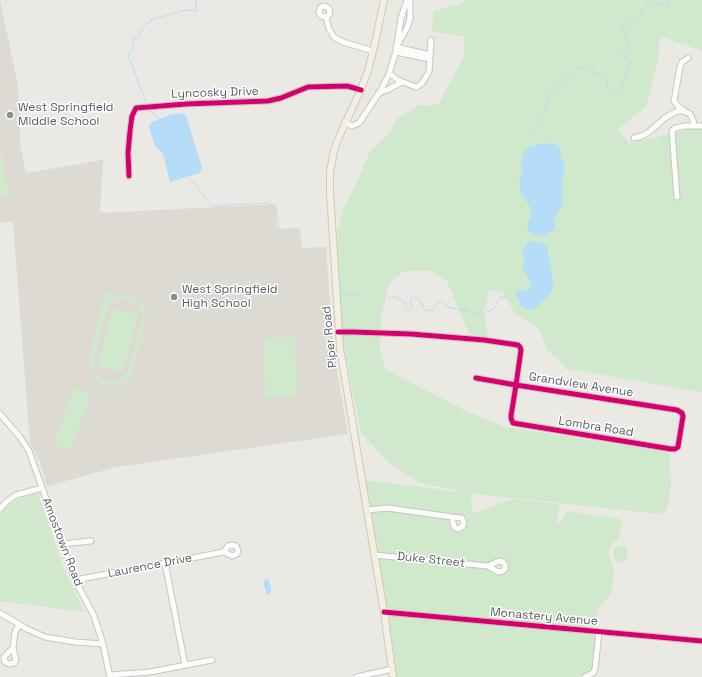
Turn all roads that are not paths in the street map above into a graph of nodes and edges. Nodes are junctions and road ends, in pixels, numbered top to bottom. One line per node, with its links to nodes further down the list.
1 (384, 0): 6 (main road, Piper Road)
2 (409, 0): 5 (street); 5 (street)
3 (326, 18): 6 (street)
4 (431, 40): 7 (street)
5 (396, 49): 7 (street); 9 (street)
6 (373, 51): 11 (main road, Piper Road)
7 (430, 57): 10 (street)
8 (688, 58): 13 (street)
9 (390, 73): 10 (street); 12 (street)
10 (402, 82): 12 (street)
11 (361, 90): 14 (main road, Piper Road); 18 (street, Lyncosky Drive)
12 (379, 93): 14 (street)
13 (684, 111): 15 (street); 17 (street)
14 (345, 122): 20 (main road, Piper Road)
15 (694, 126): 16 (street); 19 (street)
16 (702, 126)
17 (634, 138)
18 (129, 176)
19 (676, 197)
20 (338, 332): 22 (street); 27 (main road, Piper Road)
21 (476, 378): 22 (street, Grandview Avenue)
22 (516, 385): 24 (street, Grandview Avenue); 24 (street, Lombra Road)
23 (0, 414): 25 (street, Amostown Road)
24 (677, 448)
25 (42, 488): 26 (street); 30 (street, Amostown Road)
26 (0, 508)
27 (367, 510): 28 (street); 32 (main road, Piper Road)
28 (452, 517)
29 (91, 541): 30 (street)
30 (62, 544): 35 (street, Amostown Road)
31 (224, 552): 33 (street, Laurence Drive)
32 (374, 554): 34 (street, Duke Street); 36 (main road, Piper Road)
33 (165, 563): 35 (street, Laurence Drive); 44 (street)
34 (488, 566)
35 (75, 580): 41 (street, Amostown Road)
36 (384, 612): 39 (street, Monastery Avenue); 45 (main road, Piper Road)
37 (0, 613): 38 (street)
38 (19, 625): 41 (street); 42 (street)
39 (599, 632): 40 (street, Monastery Avenue); 46 (street)
40 (702, 641)
41 (102, 644): 47 (street, Amostown Road)
42 (13, 648)
43 (212, 660): 44 (street)
44 (185, 665): 47 (street)
45 (392, 668): 48 (street); 49 (main road, Piper Road)
46 (593, 675): 50 (street)
47 (110, 676)
48 (358, 677)
49 (393, 677)
50 (585, 677)

